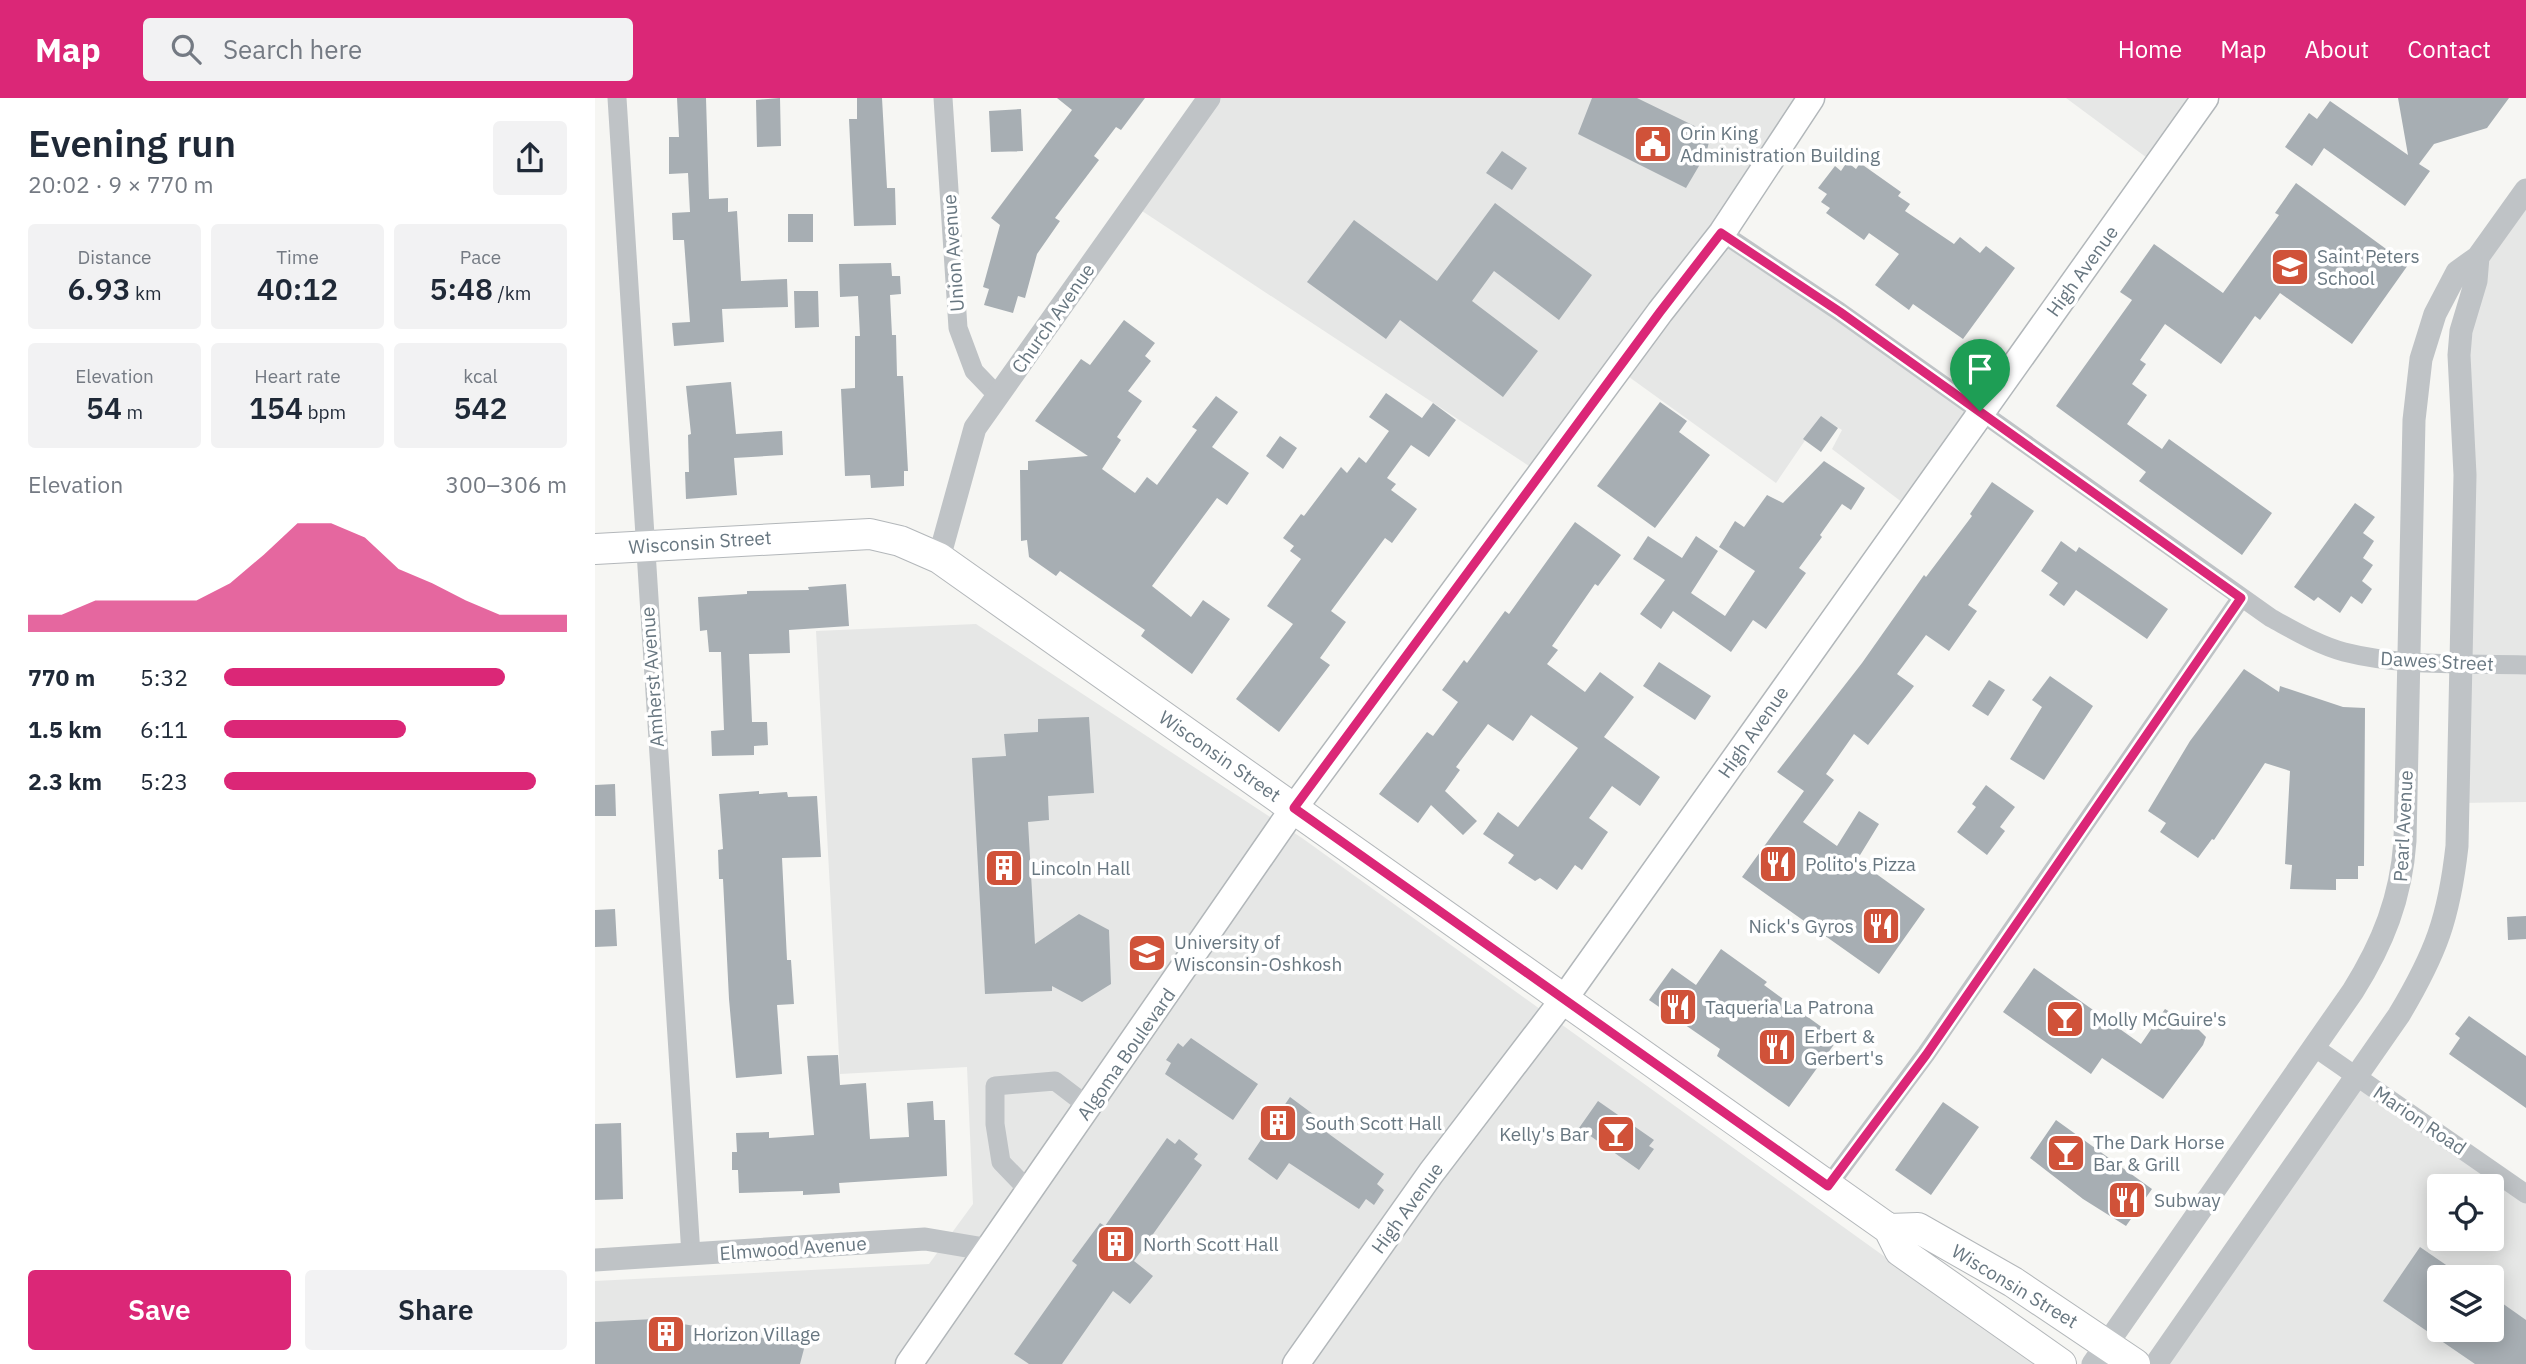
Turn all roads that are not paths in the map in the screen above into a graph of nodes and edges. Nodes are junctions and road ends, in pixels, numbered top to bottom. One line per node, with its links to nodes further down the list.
1 (617, 98): 11 (street, Amherst Avenue)
2 (943, 98): 9 (street, Union Avenue)
3 (1209, 98): 9 (street, Church Avenue)
4 (1811, 98): 7 (main road, Algoma Boulevard)
5 (2205, 98): 10 (main road, High Avenue)
6 (2526, 190): 8 (street, Pearl Avenue)
7 (1721, 233): 10 (street, Dawes Street); 18 (main road, Algoma Boulevard)
8 (2478, 257): 15 (street, Pearl Avenue); 16 (street, Pearl Avenue)
9 (998, 396): 13 (street, Church Avenue)
10 (1980, 411): 14 (street, Dawes Street); 19 (main road, High Avenue)
11 (644, 546): 12 (main road, Wisconsin Street); 13 (main road, Wisconsin Street); 28 (street, Amherst Avenue)
12 (595, 549)
13 (939, 558): 18 (main road, Wisconsin Street)
14 (2241, 598): 15 (street, Dawes Street); 23 (street)
15 (2409, 662): 16 (street, Dawes Street); 20 (street, Pearl Avenue)
16 (2460, 663): 17 (street, Dawes Street); 21 (street, Pearl Avenue)
17 (2526, 665)
18 (1294, 808): 19 (main road, Wisconsin Street); 22 (main road, Algoma Boulevard)
19 (1564, 999): 23 (main road, Wisconsin Street); 32 (main road, High Avenue)
20 (2314, 1047): 21 (street, Marion Road); 30 (street, Pearl Avenue)
21 (2355, 1076): 25 (street, Marion Road); 35 (street, Pearl Avenue)
22 (1090, 1107): 24 (main road, Algoma Boulevard); 24 (street)
23 (1828, 1186): 26 (main road, Wisconsin Street)
24 (1030, 1192): 27 (main road, Algoma Boulevard)
25 (2526, 1194)
26 (1889, 1229): 30 (main road, Wisconsin Street); 33 (main road, Wisconsin Street)
27 (990, 1250): 28 (street, Elmwood Avenue); 31 (main road, Algoma Boulevard)
28 (691, 1255): 29 (street, Elmwood Avenue)
29 (595, 1260)
30 (2100, 1354): 34 (main road, Wisconsin Street)
31 (909, 1364)
32 (1296, 1364)
33 (2061, 1364)
34 (2135, 1364)
35 (2156, 1364)

